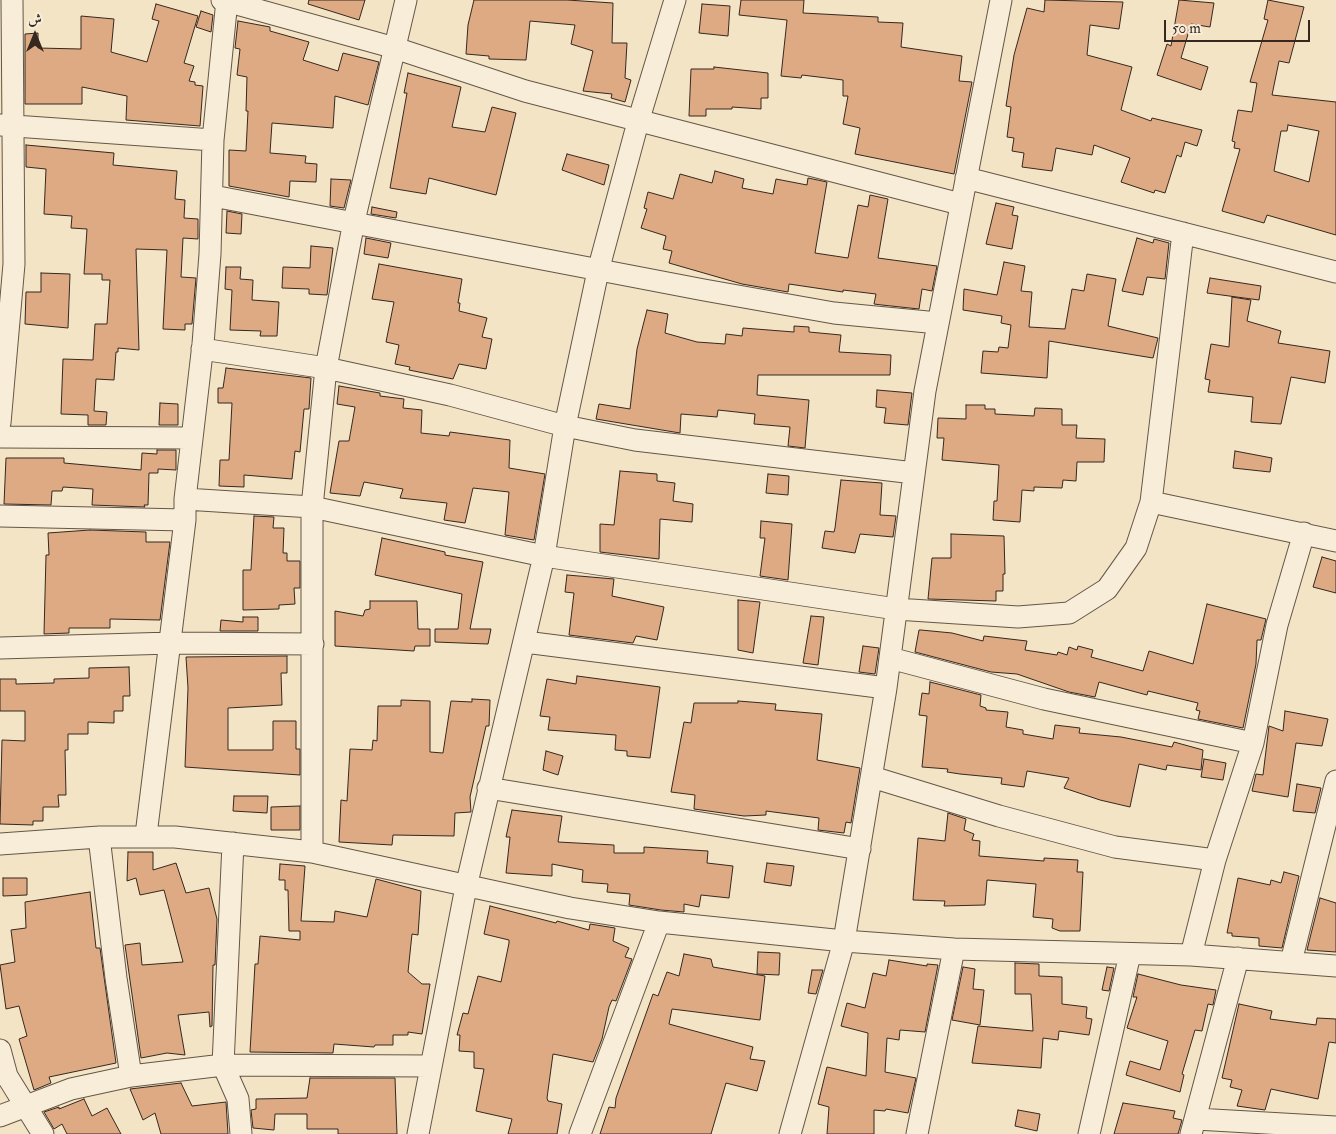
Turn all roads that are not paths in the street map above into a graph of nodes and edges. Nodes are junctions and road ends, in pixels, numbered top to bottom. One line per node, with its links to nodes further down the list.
1 (12, 0): 8 (street)
2 (225, 0): 6 (street); 9 (street)
3 (406, 0): 6 (street)
4 (675, 0): 7 (street)
5 (1001, 0): 10 (street)
6 (395, 48): 7 (street); 13 (street)
7 (638, 122): 12 (street); 16 (street)
8 (6, 124): 9 (street); 15 (street)
9 (213, 140): 11 (street)
10 (966, 178): 12 (street); 14 (street)
11 (213, 196): 13 (street); 19 (street)
12 (960, 204): 18 (street)
13 (354, 221): 16 (street); 20 (street)
14 (1183, 233): 17 (street); 27 (street)
15 (7, 265): 21 (street)
16 (598, 271): 18 (street); 22 (street)
17 (1336, 272)
18 (938, 323): 25 (street)
19 (202, 349): 20 (street); 24 (street)
20 (326, 368): 22 (street); 28 (street)
21 (0, 423)
22 (565, 426): 25 (street); 33 (street)
23 (0, 437): 24 (street)
24 (192, 438): 26 (street)
25 (914, 473): 34 (street)
26 (185, 499): 28 (street); 30 (street)
27 (1151, 502): 31 (street); 34 (street)
28 (312, 507): 33 (street); 37 (street)
29 (0, 516): 30 (street)
30 (185, 520): 36 (street)
31 (1304, 533): 32 (street); 41 (street)
32 (1336, 541)
33 (544, 556): 34 (street); 35 (street)
34 (896, 609): 39 (street)
35 (524, 642): 40 (street); 44 (street)
36 (171, 643): 37 (street); 38 (street); 45 (street)
37 (313, 644): 50 (street)
38 (0, 648)
39 (890, 658): 40 (street); 41 (street)
40 (886, 688): 42 (street)
41 (1253, 743): 51 (street)
42 (872, 778): 49 (street); 51 (street)
43 (1336, 781): 59 (street)
44 (488, 788): 49 (street); 52 (street)
45 (146, 835): 46 (street); 47 (street)
46 (100, 836): 48 (street); 64 (street)
47 (233, 843): 50 (street); 62 (street)
48 (0, 844)
49 (860, 849): 54 (street)
50 (312, 852): 52 (street)
51 (1215, 860): 57 (street)
52 (466, 887): 53 (street); 63 (street)
53 (659, 922): 54 (street); 72 (street)
54 (844, 941): 55 (street); 73 (street)
55 (954, 949): 56 (street); 74 (street)
56 (1130, 954): 57 (street); 75 (street)
57 (1191, 956): 58 (street)
58 (1238, 958): 59 (street); 67 (street)
59 (1291, 962): 60 (street)
60 (1336, 966)
61 (0, 1050): 65 (street)
62 (222, 1065): 63 (street); 64 (street); 70 (street)
63 (431, 1066): 71 (street)
64 (131, 1076): 65 (street)
65 (26, 1106): 66 (street); 69 (street)
66 (0, 1116)
67 (1194, 1126): 68 (street)
68 (1336, 1126)
69 (43, 1134)
70 (241, 1134)
71 (418, 1134)
72 (580, 1134)
73 (790, 1134)
74 (917, 1134)
75 (1089, 1134)

